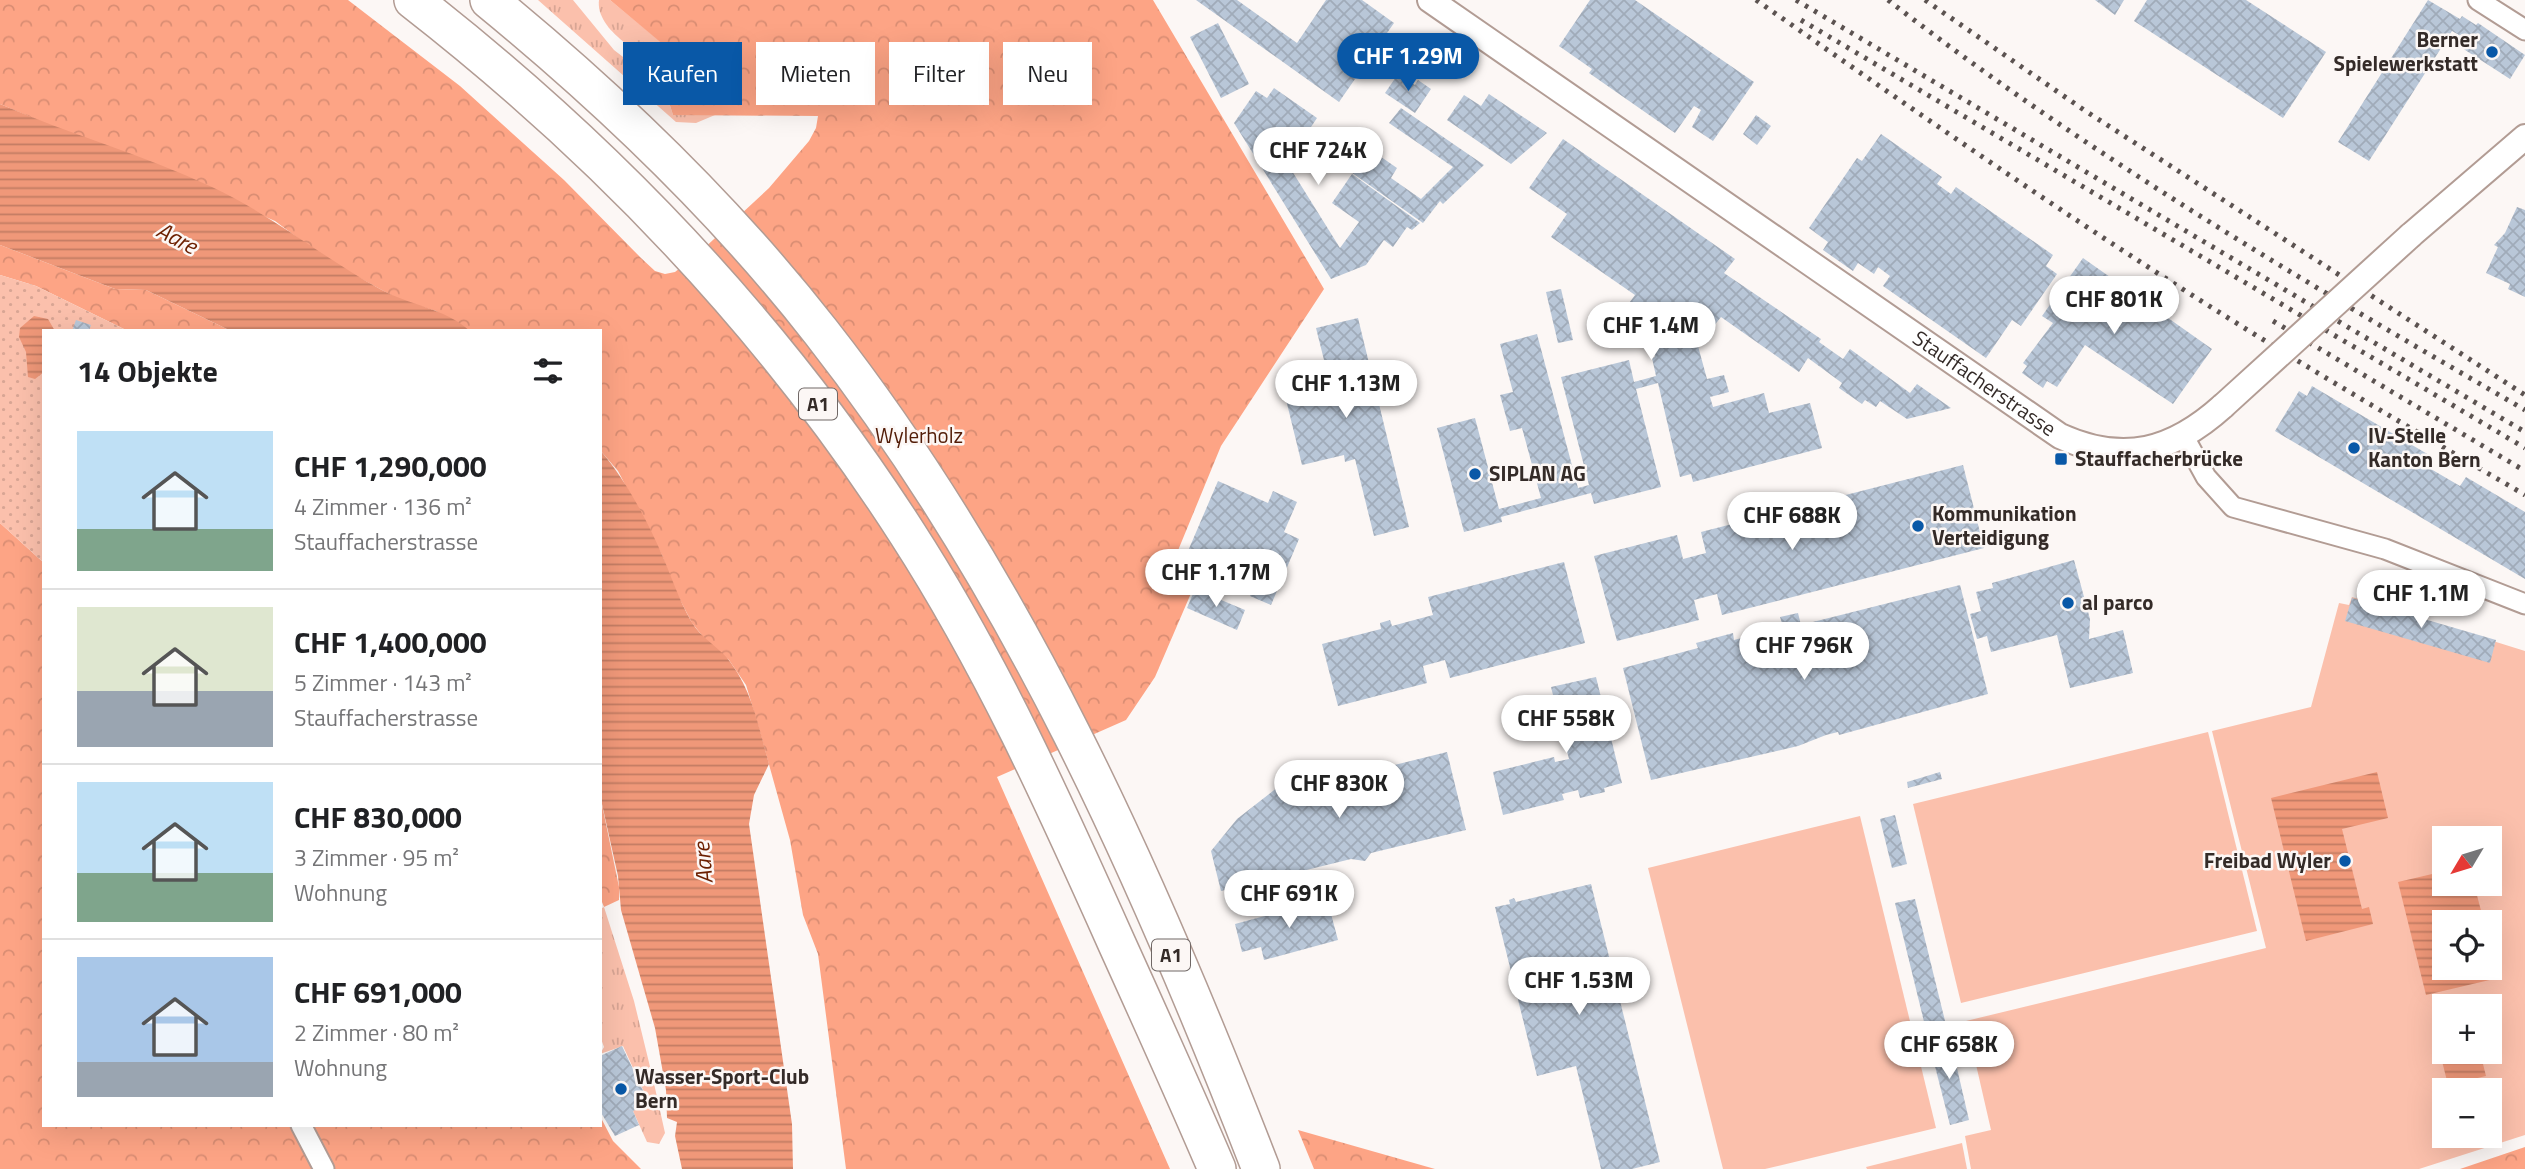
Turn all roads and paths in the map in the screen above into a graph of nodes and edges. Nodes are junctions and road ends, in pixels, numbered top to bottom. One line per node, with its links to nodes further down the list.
1 (413, 0): 11 (highway, A1)
2 (489, 0): 12 (highway, A1)
3 (1430, 0): 7 (street, Stauffacherstrasse)
4 (2478, 0): 5 (street)
5 (2525, 30)
6 (2521, 147): 7 (street, Stauffacherstrasse, bridge)
7 (2184, 437): 8 (street)
8 (2525, 604)
9 (302, 1127): 10 (street)
10 (324, 1169)
11 (1217, 1169)
12 (1261, 1169)

